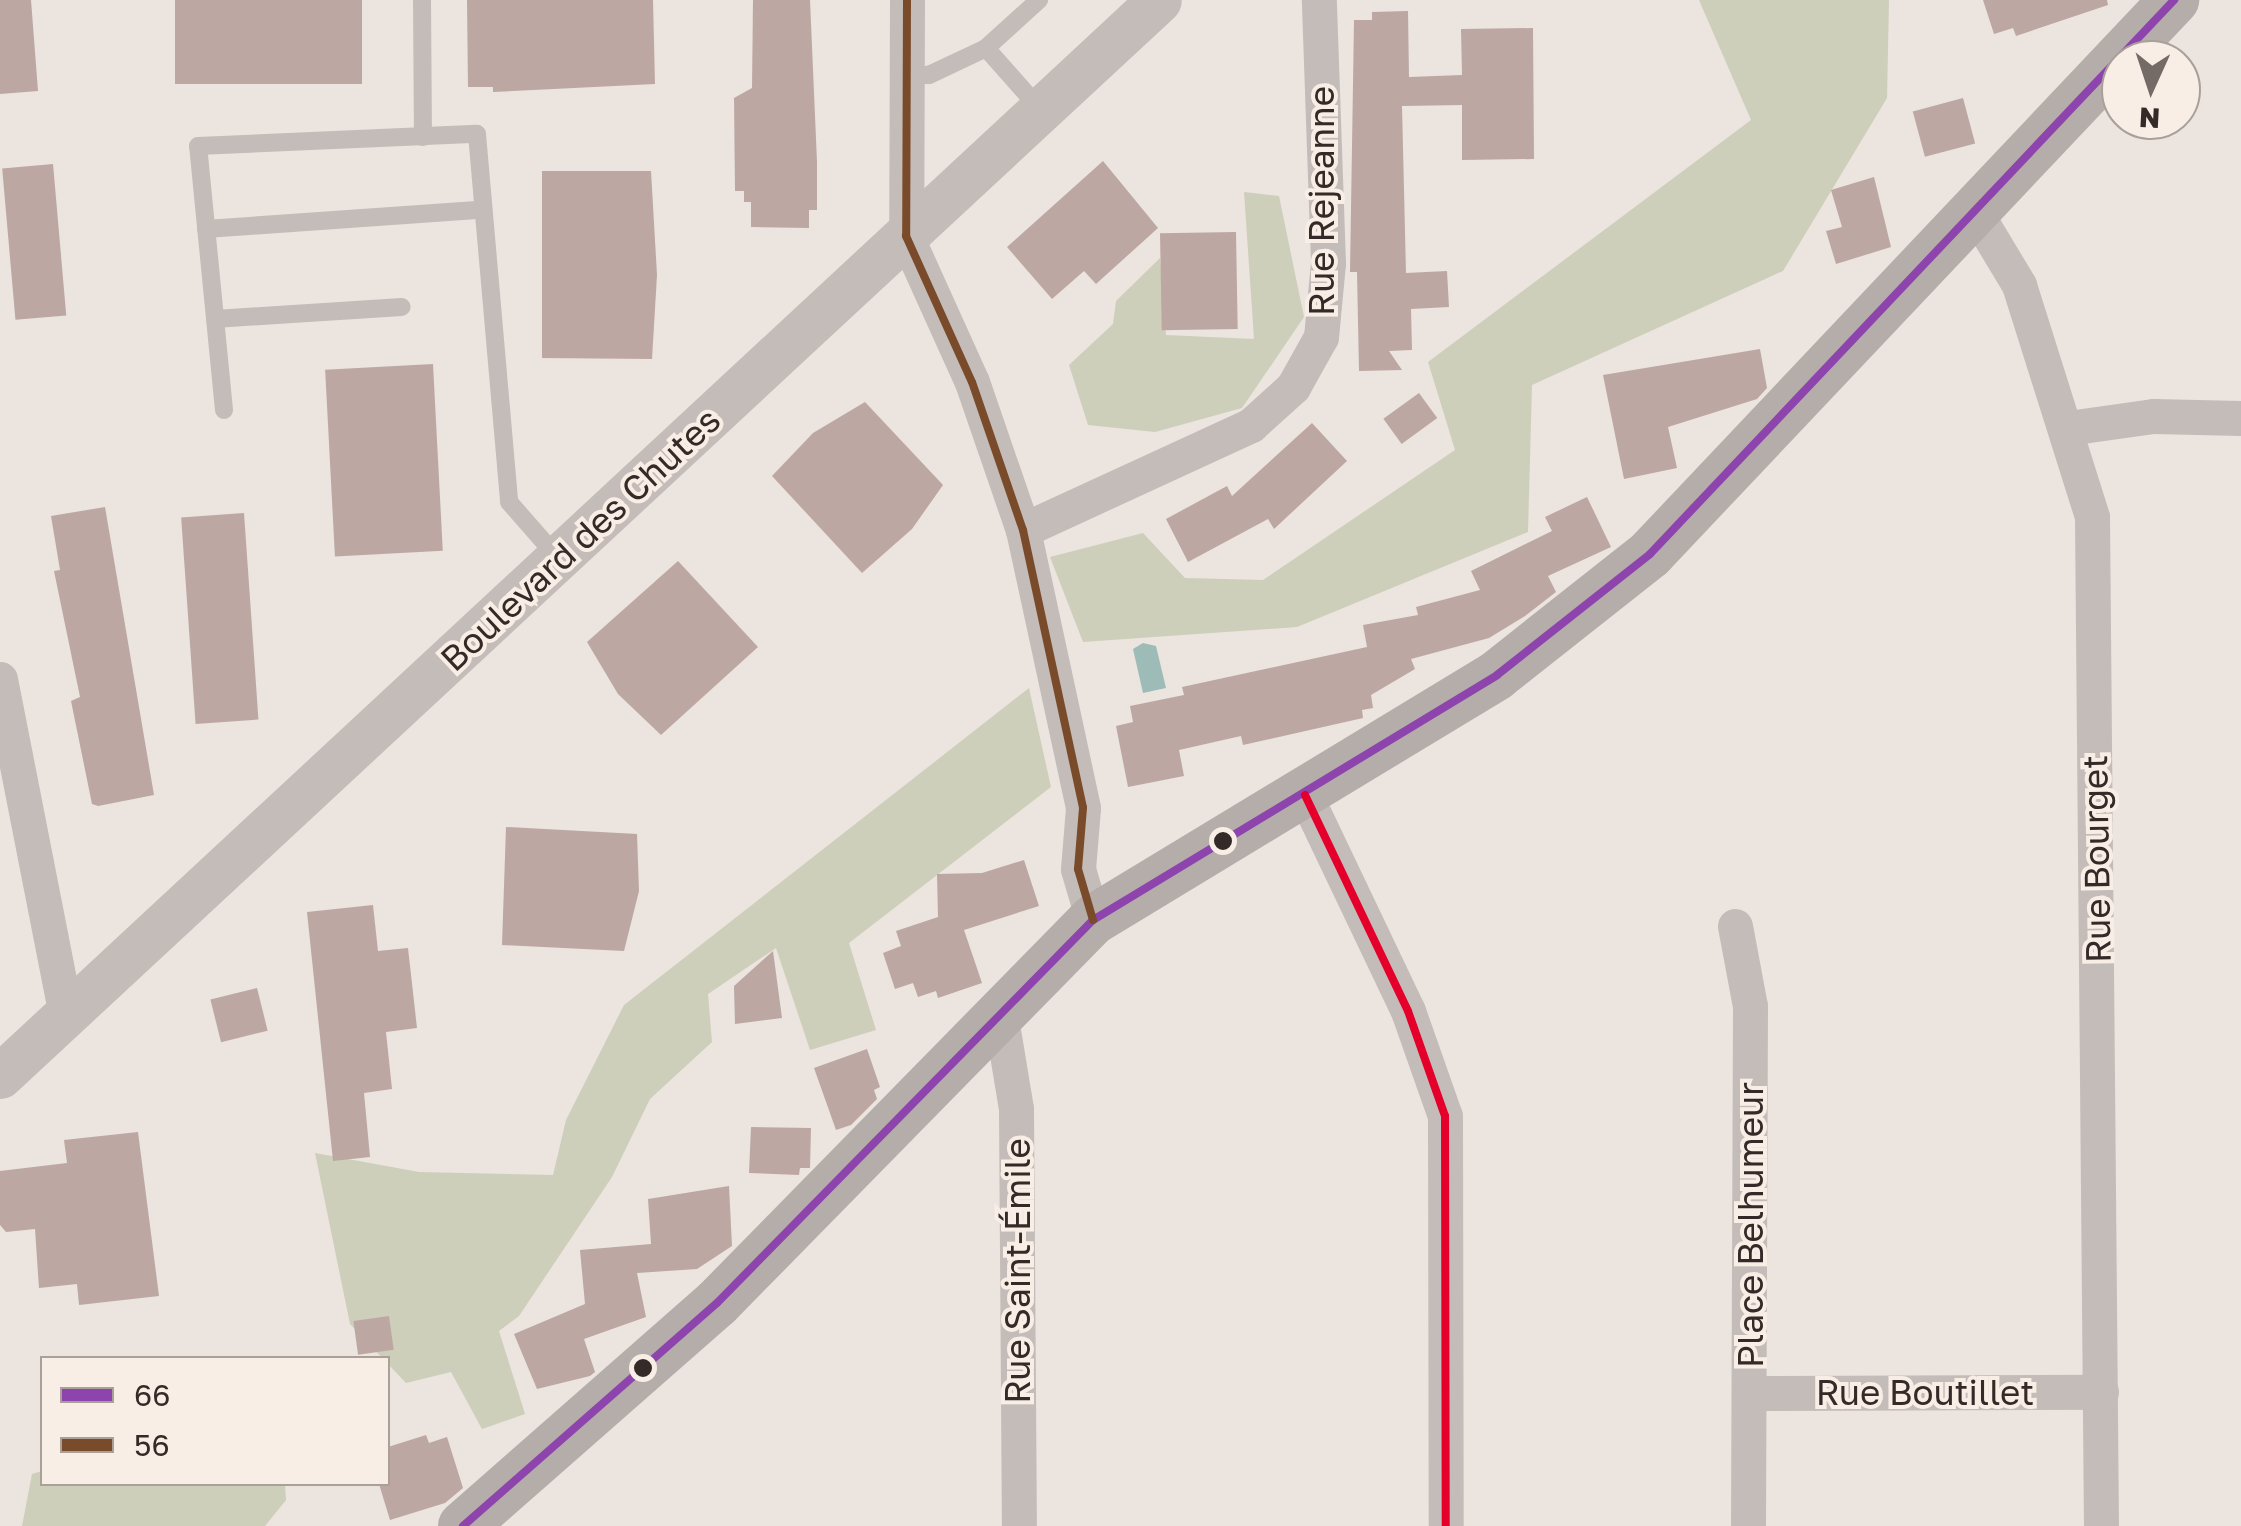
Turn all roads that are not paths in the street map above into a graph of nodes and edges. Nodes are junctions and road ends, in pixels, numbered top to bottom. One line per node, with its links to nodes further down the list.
1 (422, 0): 10 (lane)
2 (907, 0): 8 (street)
3 (1038, 0): 7 (lane)
4 (1318, 0): 20 (street, Rue Rejeanne)
5 (2174, 0): 12 (main road)
6 (1157, 1): 9 (street, Boulevard des Chutes)
7 (986, 48): 8 (lane); 9 (lane)
8 (907, 76): 14 (street)
9 (1042, 110): 14 (street, Boulevard des Chutes)
10 (423, 137): 11 (lane); 13 (lane)
11 (480, 210): 13 (lane); 21 (lane)
12 (1977, 215): 19 (street, Rue Bourget); 23 (main road)
13 (206, 229): 16 (lane)
14 (906, 236): 20 (street); 21 (street, Boulevard des Chutes)
15 (402, 307): 16 (lane)
16 (215, 318): 17 (lane)
17 (224, 410)
18 (2241, 418): 19 (street)
19 (2068, 428): 29 (street, Rue Bourget)
20 (1023, 530): 24 (street)
21 (558, 559): 26 (street, Boulevard des Chutes)
22 (0, 679): 26 (street)
23 (1306, 795): 24 (main road); 33 (street)
24 (1093, 920): 27 (main road)
25 (1735, 926): 30 (street, Place Belhumeur)
26 (66, 1016): 28 (street, Boulevard des Chutes)
27 (1001, 1018): 31 (main road); 32 (street, Rue Saint-Émile)
28 (0, 1076)
29 (2101, 1392): 30 (street, Rue Boutillet); 35 (street, Rue Bourget)
30 (1750, 1393): 34 (street, Place Belhumeur)
31 (464, 1526)
32 (1019, 1526)
33 (1446, 1526)
34 (1748, 1526)
35 (2101, 1526)

